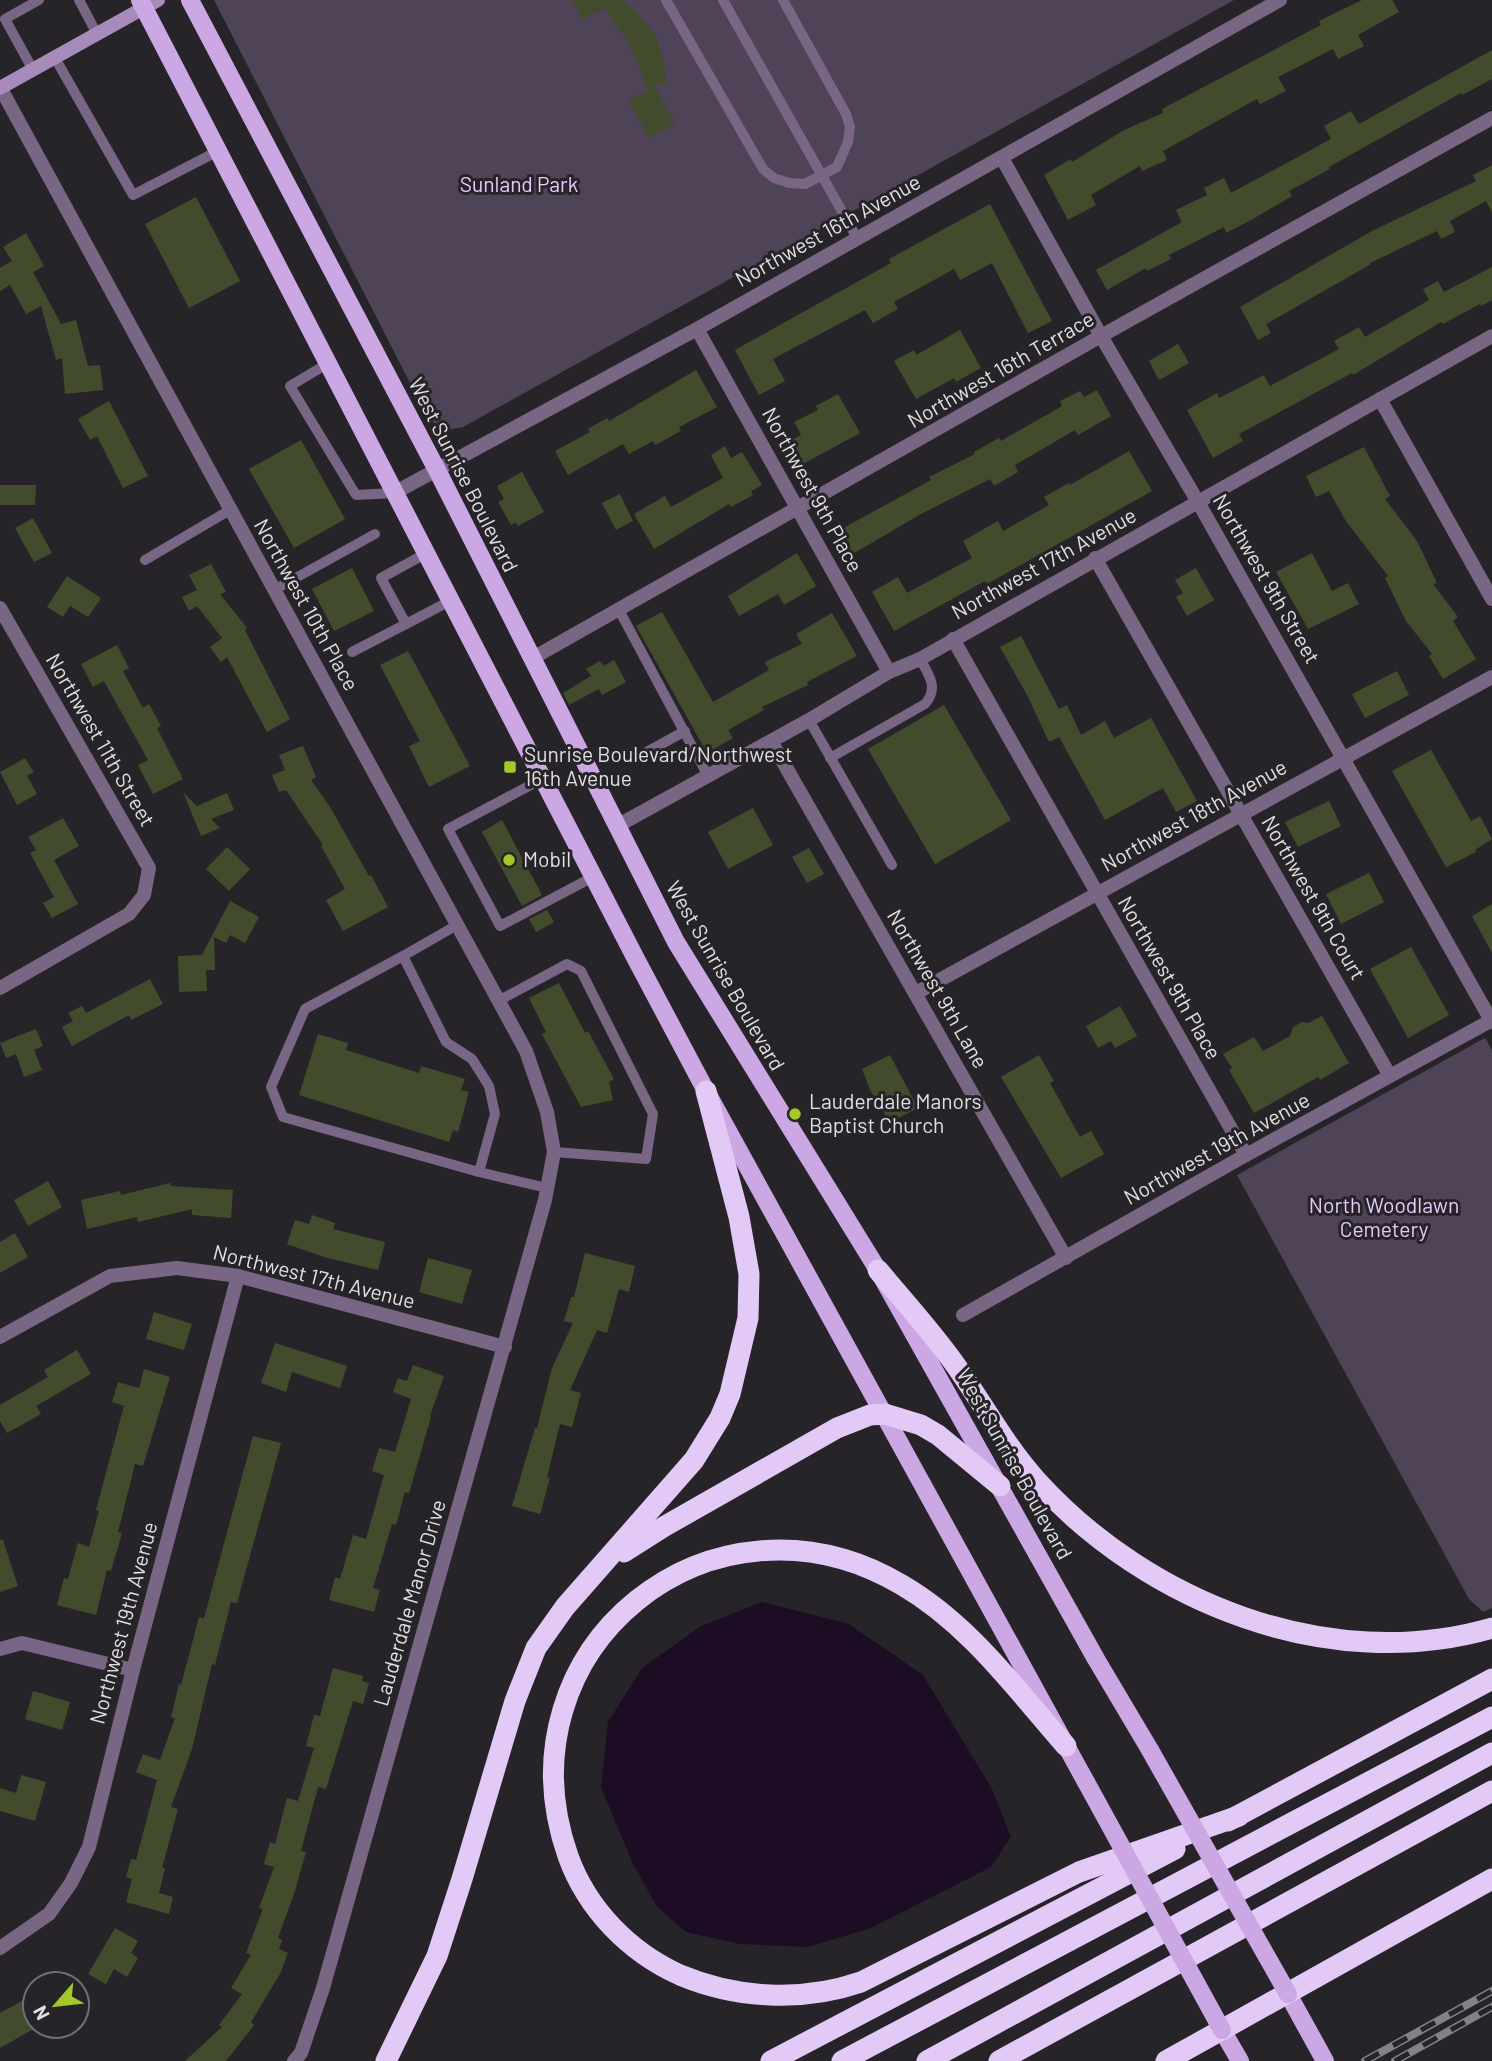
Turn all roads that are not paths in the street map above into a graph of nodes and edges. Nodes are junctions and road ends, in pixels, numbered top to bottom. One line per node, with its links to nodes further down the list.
1 (39, 0): 9 (lane)
2 (79, 0): 11 (lane)
3 (190, 0): 25 (main road, West Sunrise Boulevard)
4 (666, 0): 18 (lane)
5 (723, 0): 18 (lane)
6 (783, 0): 18 (lane)
7 (1280, 0): 17 (street, Northwest 16th Avenue)
8 (147, 3): 11 (street); 16 (main road)
9 (10, 28): 10 (lane); 13 (lane)
10 (0, 34)
11 (97, 34): 12 (street)
12 (55, 58): 13 (street); 16 (lane)
13 (33, 70): 14 (street)
14 (0, 88): 28 (street, Northwest 10th Place)
15 (1492, 118): 21 (street, Northwest 16th Terrace)
16 (218, 151): 23 (main road)
17 (1002, 158): 19 (street, Northwest 16th Avenue); 21 (street, Northwest 9th Street)
18 (823, 175): 19 (lane)
19 (857, 238): 20 (street, Northwest 16th Avenue)
20 (697, 329): 25 (street, Northwest 16th Avenue); 29 (street, Northwest 9th Place)
21 (1101, 336): 27 (street, Northwest 9th Street); 29 (street, Northwest 16th Terrace)
22 (1492, 336): 24 (street, Northwest 17th Avenue)
23 (327, 364): 26 (main road); 26 (lane)
24 (1380, 399): 27 (street, Northwest 17th Avenue); 35 (street)
25 (437, 470): 26 (street, Northwest 16th Avenue); 42 (main road, West Sunrise Boulevard)
26 (394, 493): 31 (main road)
27 (1198, 502): 32 (street, Northwest 17th Avenue); 50 (street, Northwest 9th Street)
28 (230, 509): 33 (lane); 34 (street, Northwest 10th Place)
29 (798, 510): 38 (street, Northwest 16th Terrace); 44 (street, Northwest 9th Place)
30 (375, 534): 34 (lane)
31 (425, 554): 36 (main road); 39 (lane)
32 (1096, 558): 40 (street, Northwest 17th Avenue); 54 (street, Northwest 9th Court)
33 (145, 560)
34 (274, 590): 59 (street, Northwest 10th Place)
35 (1492, 599)
36 (450, 601): 39 (lane); 53 (main road)
37 (0, 608): 61 (street, Northwest 11th Street)
38 (619, 610): 42 (street, Northwest 16th Terrace); 47 (lane)
39 (406, 624): 41 (lane)
40 (953, 639): 43 (street, Northwest 17th Avenue); 58 (street, Northwest 9th Place)
41 (352, 652)
42 (531, 659): 55 (main road, West Sunrise Boulevard)
43 (920, 659): 44 (street, Northwest 17th Avenue); 49 (lane)
44 (889, 672): 46 (street, Northwest 17th Avenue)
45 (1492, 677): 50 (street, Northwest 18th Avenue)
46 (809, 720): 48 (street, Northwest 17th Avenue); 49 (lane)
47 (685, 732): 51 (lane); 52 (lane)
48 (771, 741): 52 (street, Northwest 17th Avenue); 62 (street, Northwest 9th Lane)
49 (830, 758): 56 (lane)
50 (1344, 758): 54 (street, Northwest 18th Avenue); 64 (street, Northwest 9th Street)
51 (634, 759)
52 (708, 776): 55 (street, Northwest 17th Avenue)
53 (542, 779): 57 (main road); 57 (lane)
54 (1241, 814): 58 (street, Northwest 18th Avenue); 65 (street, Northwest 9th Court)
55 (617, 826): 72 (main road, West Sunrise Boulevard)
56 (892, 865)
57 (593, 877): 66 (main road)
58 (1096, 893): 62 (street, Northwest 18th Avenue); 68 (street, Northwest 9th Place)
59 (457, 925): 60 (lane); 63 (street, Northwest 10th Place)
60 (403, 956): 69 (lane); 69 (lane)
61 (0, 988)
62 (916, 993): 71 (street, Northwest 9th Lane)
63 (498, 1001): 67 (street, Northwest 10th Place); 67 (lane)
64 (1492, 1021): 65 (street, Northwest 19th Avenue)
65 (1390, 1076): 68 (street, Northwest 19th Avenue)
66 (706, 1091): 77 (main road); 79 (highway)
67 (554, 1152): 70 (street, Lauderdale Manor Drive)
68 (1246, 1155): 71 (street, Northwest 19th Avenue)
69 (479, 1172): 70 (lane)
70 (547, 1188): 76 (street, Lauderdale Manor Drive)
71 (1066, 1258): 74 (street, Northwest 19th Avenue)
72 (878, 1270): 78 (main road, West Sunrise Boulevard); 80 (highway)
73 (238, 1276): 75 (street, Northwest 17th Avenue); 76 (street, Northwest 17th Avenue); 82 (street, Northwest 19th Avenue)
74 (963, 1315)
75 (0, 1337)
76 (505, 1347): 93 (street, Lauderdale Manor Drive)
77 (885, 1414): 78 (highway); 79 (highway); 85 (main road)
78 (1000, 1486): 91 (main road, West Sunrise Boulevard, bridge)
79 (599, 1569): 94 (highway)
80 (1492, 1628)
81 (0, 1649): 82 (street)
82 (133, 1670): 90 (street, Northwest 19th Avenue)
83 (1492, 1679): 88 (highway)
84 (1492, 1717): 96 (highway)
85 (1066, 1746): 88 (highway); 92 (main road, bridge)
86 (1492, 1753): 97 (highway)
87 (1492, 1791): 98 (highway)
88 (1239, 1816): 95 (highway)
89 (1492, 1880): 91 (highway)
90 (0, 1948)
91 (1288, 1994): 92 (highway); 101 (main road, West Sunrise Boulevard)
92 (1222, 2030): 99 (highway); 100 (main road)
93 (294, 2061)
94 (386, 2061)
95 (771, 2061)
96 (842, 2061)
97 (927, 2061)
98 (999, 2061)
99 (1166, 2061)
100 (1240, 2061)
101 (1325, 2061)

